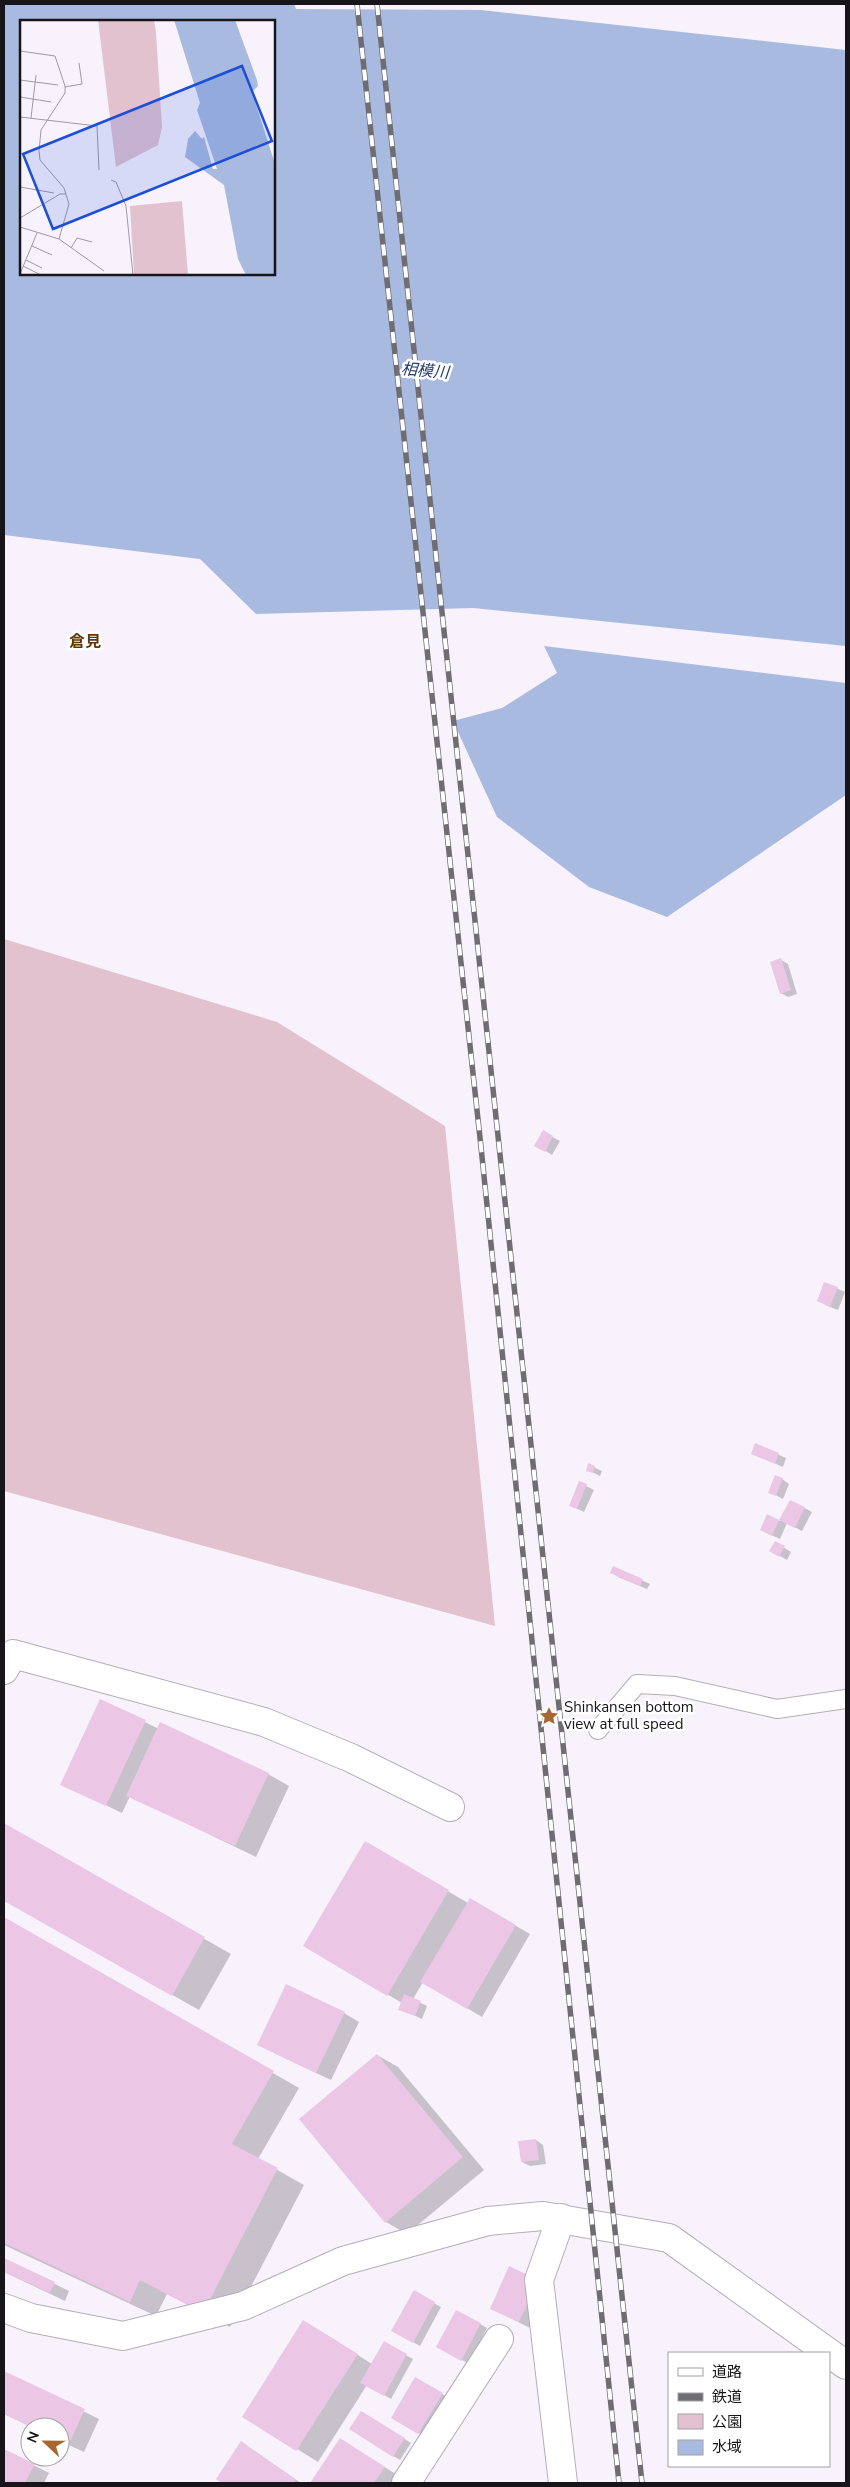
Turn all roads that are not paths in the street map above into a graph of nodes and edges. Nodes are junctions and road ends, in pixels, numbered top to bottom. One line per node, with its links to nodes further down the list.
1 (4, 1670): 4 (street)
2 (846, 1699): 3 (lane)
3 (598, 1730)
4 (450, 1807)
5 (561, 2218): 6 (street); 8 (street); 12 (street)
6 (4, 2308)
7 (499, 2339): 11 (street)
8 (828, 2352)
9 (830, 2354): 10 (street)
10 (846, 2365)
11 (406, 2483)
12 (563, 2483)

